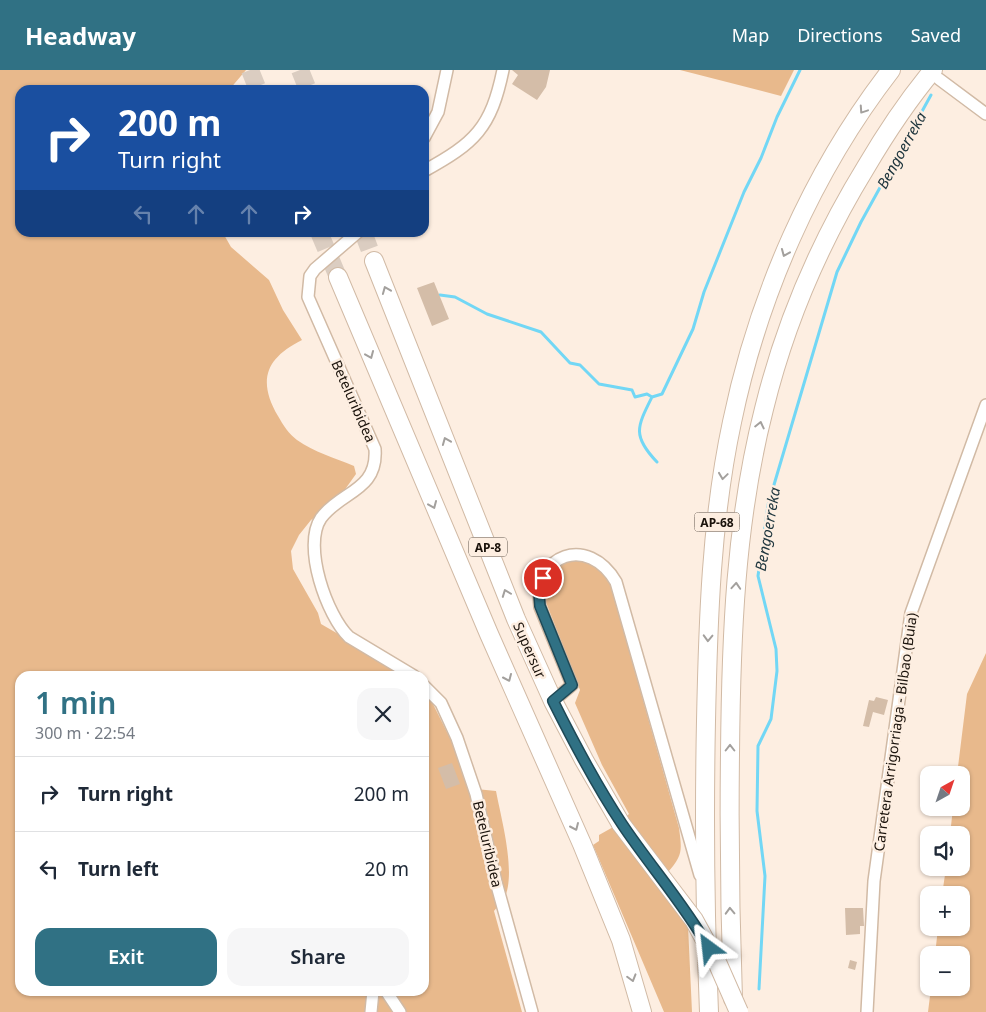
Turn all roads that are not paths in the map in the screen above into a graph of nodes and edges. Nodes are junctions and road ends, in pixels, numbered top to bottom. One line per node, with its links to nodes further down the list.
1 (447, 70): 6 (street)
2 (503, 70): 7 (street)
3 (891, 70): 15 (highway, AP-68, one-way to 15)
4 (936, 75): 5 (street); 23 (highway, AP-68, one-way to 4)
5 (986, 114)
6 (429, 129)
7 (429, 168)
8 (352, 237): 12 (street, Beteluribidea)
9 (374, 261): 14 (highway, Supersur / AP-8, one-way to 9)
10 (338, 277): 21 (highway, AP-8, one-way to 21)
11 (986, 405): 25 (street, Carretera Arrigorriaga - Bilbao (Buia))
12 (406, 671)
13 (429, 691): 20 (street, Beteluribidea)
14 (553, 701): 15 (street); 24 (highway, Supersur / AP-8, bridge)
15 (705, 892): 22 (highway, AP-68)
16 (373, 996): 18 (street)
17 (389, 996): 19 (street)
18 (371, 1012)
19 (400, 1012)
20 (532, 1012)
21 (642, 1012)
22 (709, 1012)
23 (734, 1012)
24 (739, 1012)
25 (867, 1012)

